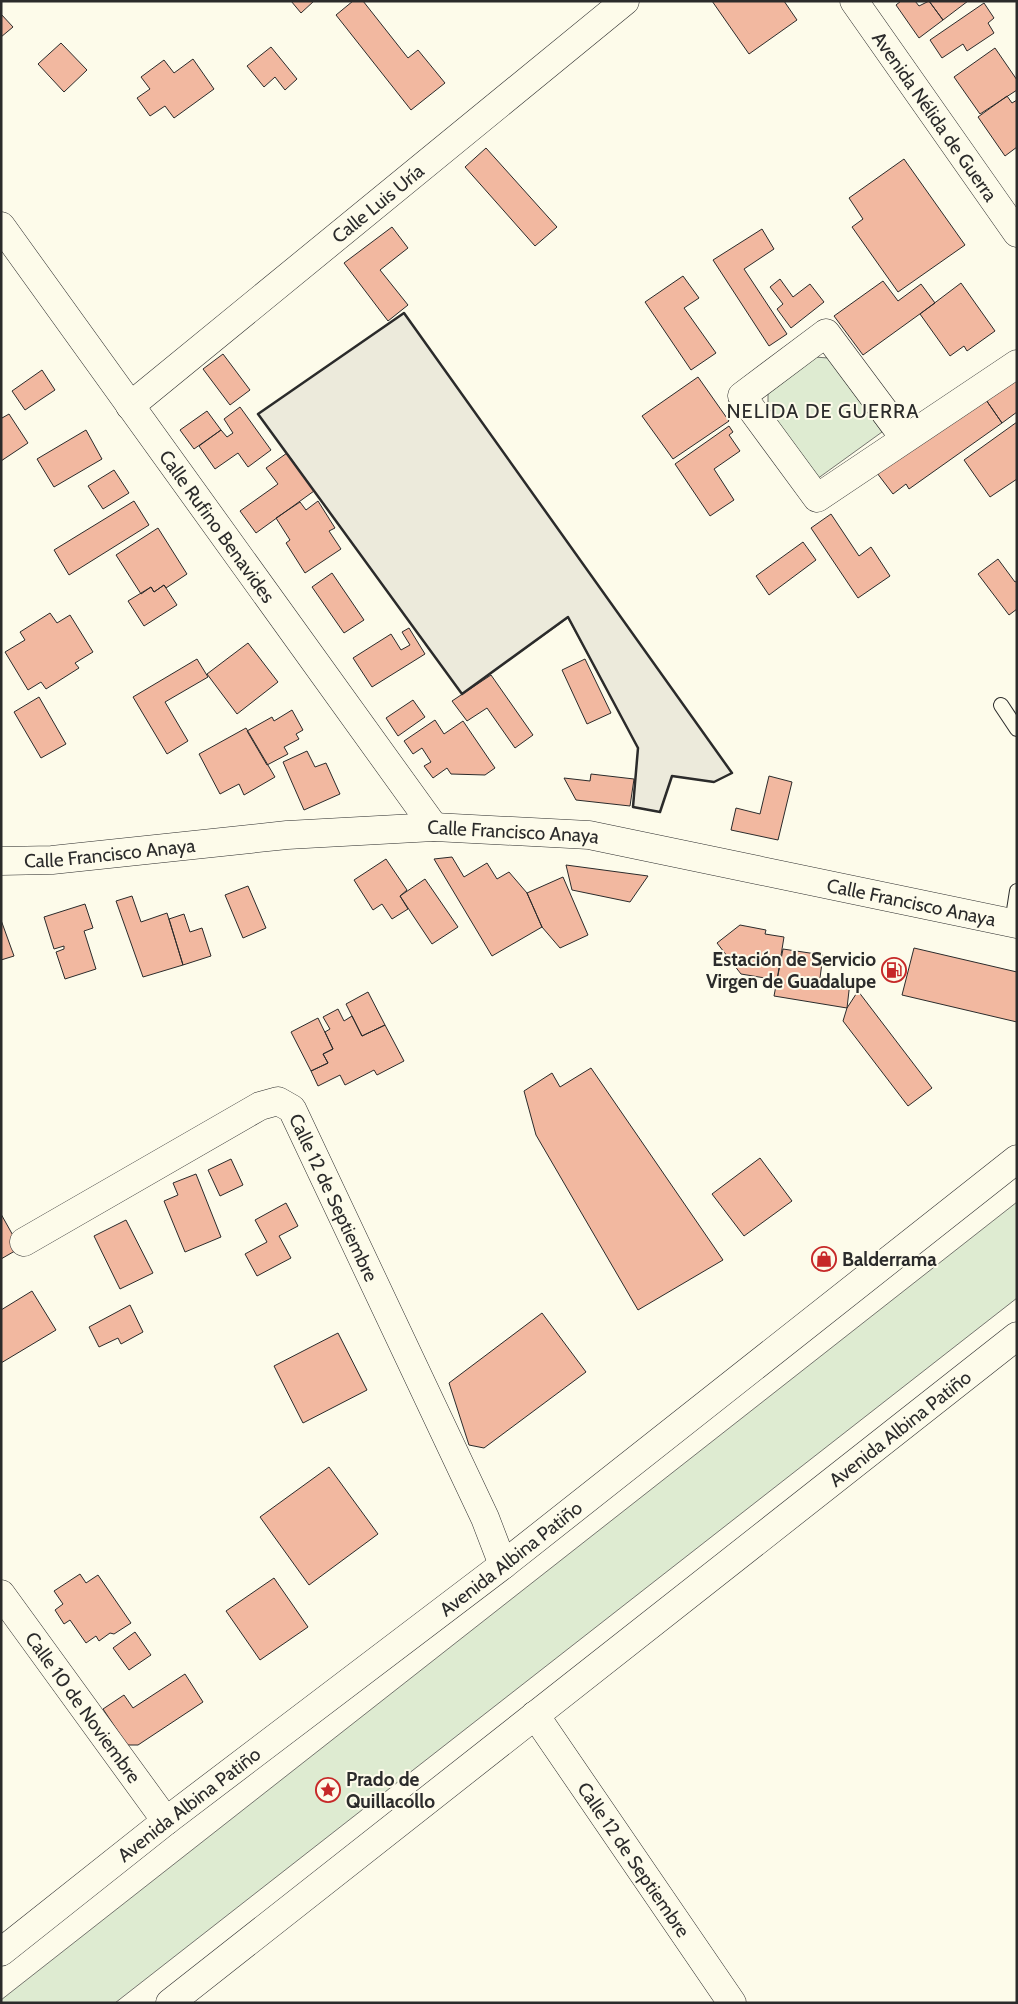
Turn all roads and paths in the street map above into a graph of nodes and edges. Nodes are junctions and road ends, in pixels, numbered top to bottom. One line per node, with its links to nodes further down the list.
1 (625, 1): 6 (main road, Calle Luis Uría)
2 (854, 1): 4 (main road, Avenida Nélida de Guerra)
3 (1, 226): 6 (main road, Calle Rufino Benavides)
4 (1017, 233)
5 (1017, 364): 7 (main road)
6 (130, 406): 10 (main road, Calle Rufino Benavides)
7 (905, 439): 7 (main road)
8 (1001, 705): 9 (lane)
9 (1017, 729)
10 (434, 827): 11 (main road, Calle Francisco Anaya); 13 (main road, Calle Francisco Anaya)
11 (1, 862)
12 (1017, 891): 13 (lane)
13 (1014, 924)
14 (1017, 1160): 17 (main road, Avenida Albina Patiño)
15 (24, 1242): 17 (main road, Calle 12 de Septiembre)
16 (1017, 1336): 19 (main road, Avenida Albina Patiño)
17 (504, 1565): 20 (main road, Avenida Albina Patiño)
18 (1, 1594): 20 (main road, Calle 10 de Noviembre)
19 (535, 1715): 22 (main road, Avenida Albina Patiño); 23 (main road, Calle 12 de Septiembre)
20 (166, 1821): 21 (main road, Avenida Albina Patiño)
21 (1, 1952)
22 (170, 2003)
23 (732, 2003)

